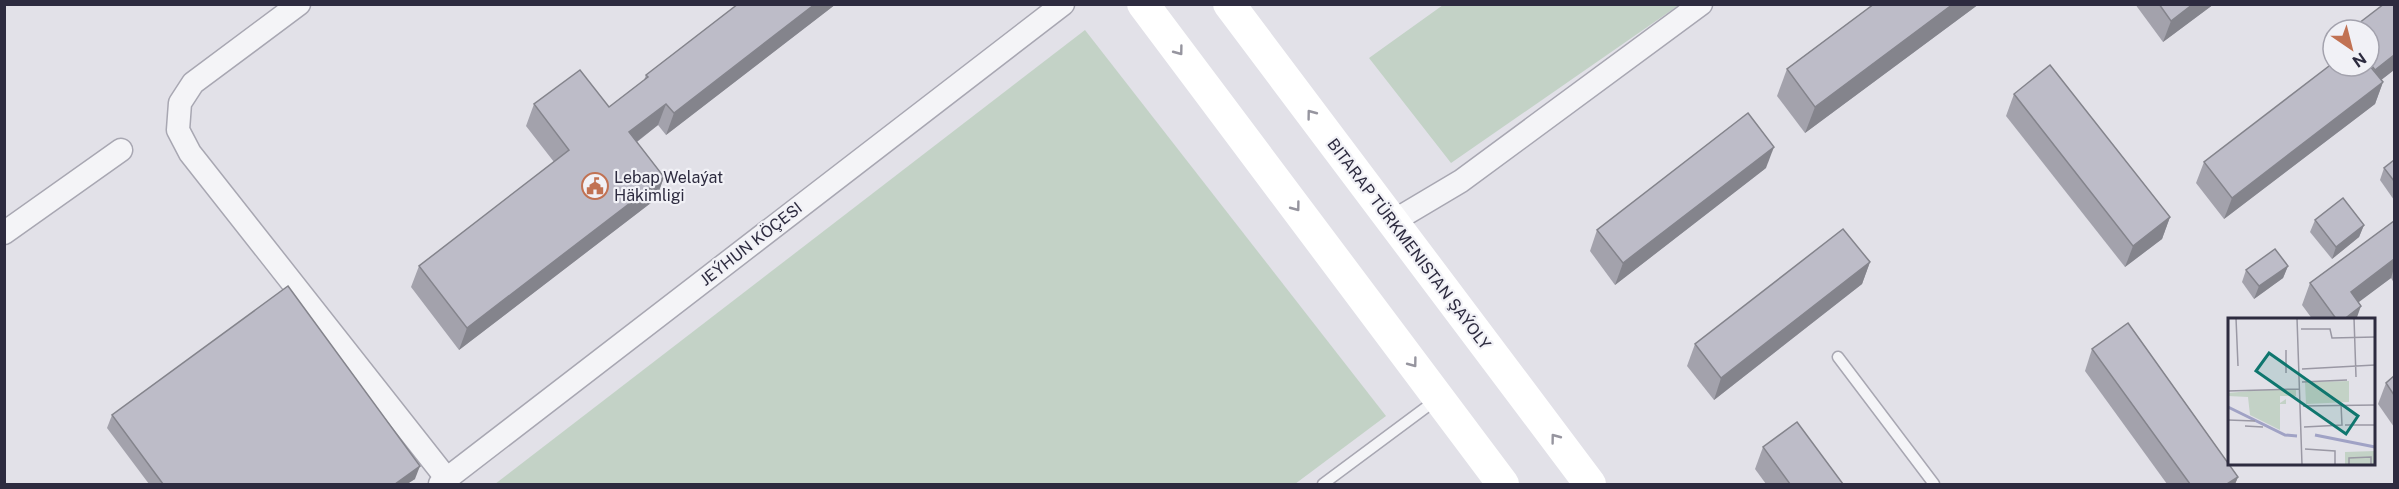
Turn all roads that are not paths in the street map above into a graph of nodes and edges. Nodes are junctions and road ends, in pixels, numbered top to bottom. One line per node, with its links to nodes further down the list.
1 (299, 4): 11 (street)
2 (1063, 4): 11 (street, JEÝHUN KÖÇESI)
3 (1143, 4): 10 (main road, one-way to 10)
4 (1229, 4): 7 (main road, BITARAP TÜRKMENISTAN ŞAÝOLY, one-way to 4)
5 (1701, 4): 7 (street)
6 (121, 150): 8 (street)
7 (1392, 222): 14 (main road, BITARAP TÜRKMENISTAN ŞAÝOLY, one-way to 7)
8 (4, 233)
9 (1838, 357): 15 (lane)
10 (1439, 398): 12 (lane); 13 (main road)
11 (443, 482)
12 (1323, 484)
13 (1503, 484)
14 (1590, 484)
15 (1934, 484)

